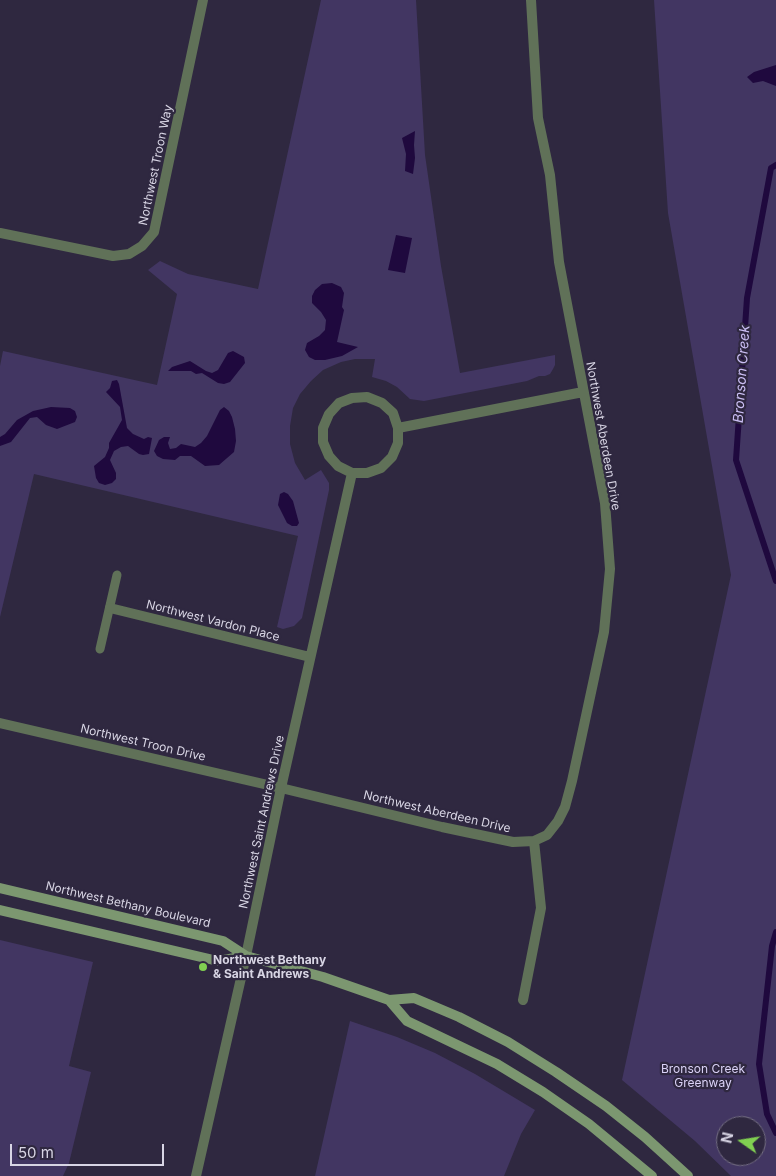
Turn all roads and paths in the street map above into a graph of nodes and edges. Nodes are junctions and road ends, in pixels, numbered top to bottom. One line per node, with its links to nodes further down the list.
1 (203, 0): 3 (street, Northwest Troon Way)
2 (531, 0): 4 (street, Northwest Aberdeen Drive)
3 (0, 233)
4 (583, 392): 5 (street); 13 (street, Northwest Aberdeen Drive)
5 (398, 428): 6 (street); 6 (street)
6 (352, 472): 10 (street, Northwest Saint Andrews Drive)
7 (117, 575): 8 (lane)
8 (110, 608): 9 (lane); 10 (street, Northwest Vardon Place)
9 (100, 649)
10 (310, 657): 12 (street, Northwest Saint Andrews Drive)
11 (0, 724): 12 (street, Northwest Troon Drive)
12 (281, 788): 13 (street, Northwest Aberdeen Drive); 16 (street, Northwest Saint Andrews Drive)
13 (534, 841): 18 (street)
14 (0, 888): 16 (main road, Northwest Bethany Boulevard)
15 (0, 910): 16 (main road, Northwest Bethany Boulevard)
16 (246, 956): 17 (main road, Northwest Bethany Boulevard); 19 (street, Northwest Saint Andrews Drive)
17 (389, 1000): 20 (main road, Northwest Bethany Boulevard); 21 (main road, Northwest Bethany Boulevard)
18 (522, 1000)
19 (196, 1176)
20 (652, 1176)
21 (688, 1176)

